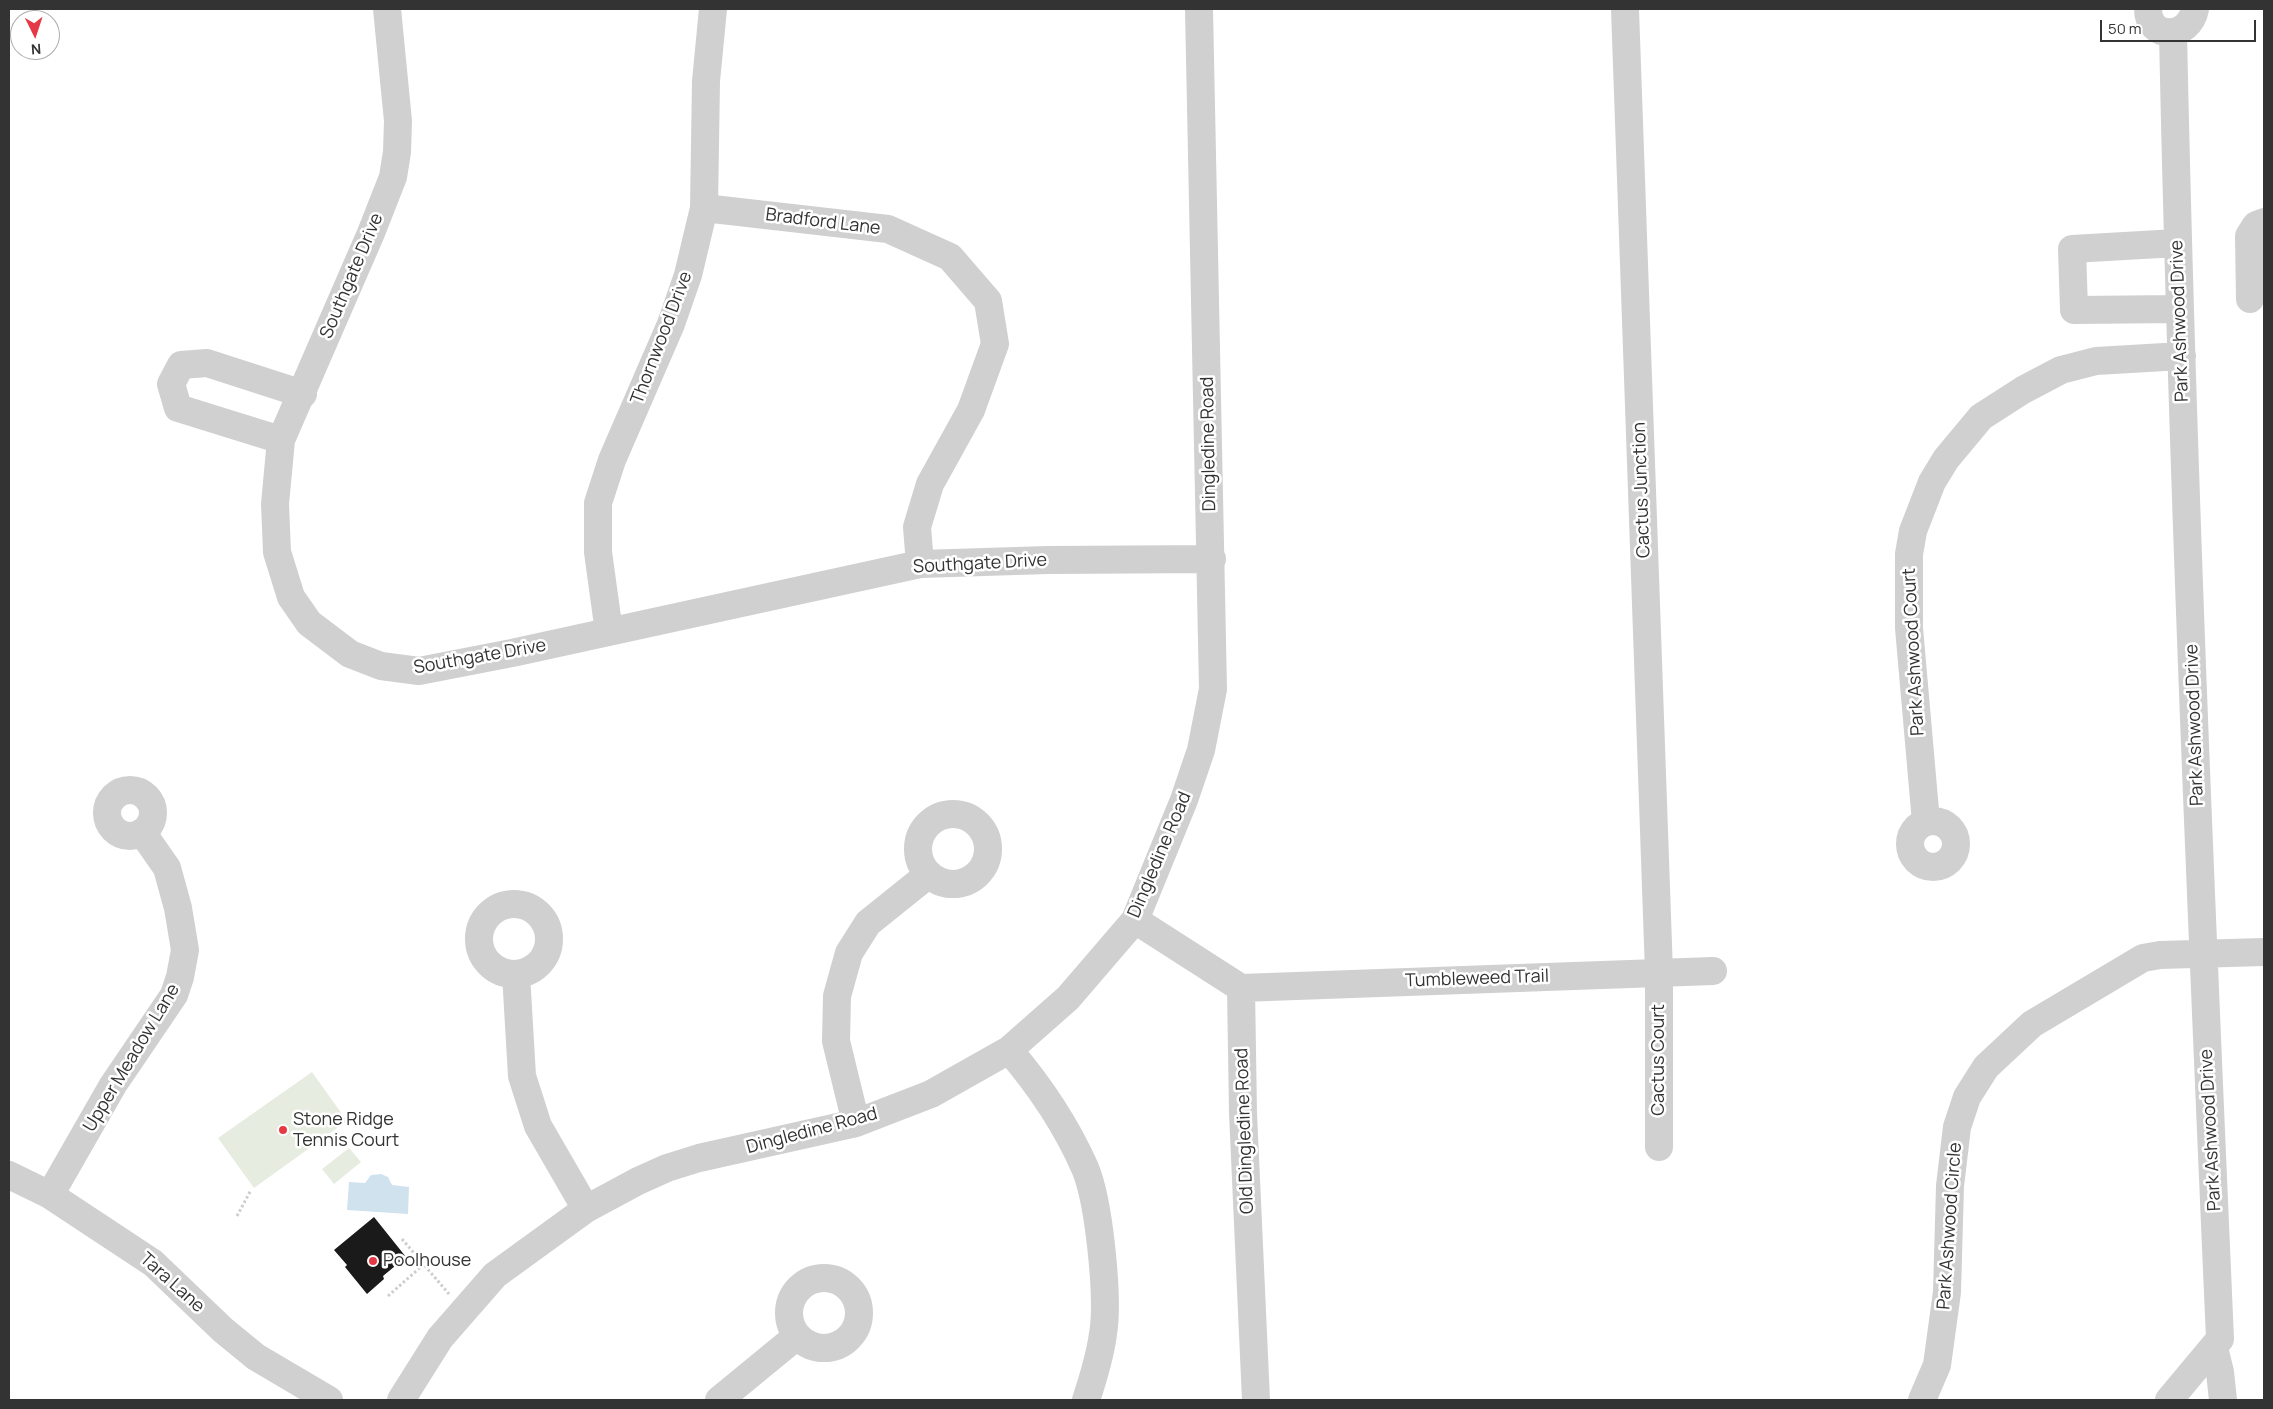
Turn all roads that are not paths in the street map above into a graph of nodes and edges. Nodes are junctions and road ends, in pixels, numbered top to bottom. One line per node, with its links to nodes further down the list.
1 (387, 9): 14 (street, Southgate Drive)
2 (713, 9): 8 (street, Thornwood Drive)
3 (1199, 9): 16 (street, Dingledine Road)
4 (1625, 9): 26 (street, Cactus Junction)
5 (2148, 9): 7 (street)
6 (2195, 9): 7 (street)
7 (2173, 32): 10 (street, Park Ashwood Drive)
8 (704, 208): 17 (street, Bradford Lane); 18 (street, Thornwood Drive)
9 (2264, 222): 11 (street)
10 (2178, 243): 12 (street, Park Ashwood Drive); 12 (street)
11 (2250, 299)
12 (2180, 309): 13 (street, Park Ashwood Drive)
13 (2182, 356): 19 (street, Park Ashwood Court); 24 (street, Park Ashwood Drive)
14 (303, 394): 15 (street, Southgate Drive); 15 (street)
15 (281, 440): 18 (street, Southgate Drive)
16 (1212, 559): 17 (street, Southgate Drive); 22 (street, Dingledine Road)
17 (920, 564): 18 (street, Southgate Drive)
18 (609, 632)
19 (1926, 822)
20 (142, 832): 33 (street, Upper Meadow Lane)
21 (929, 874): 30 (street)
22 (1135, 920): 28 (street); 29 (street, Dingledine Road)
23 (2264, 952): 24 (street)
24 (2203, 953): 36 (street, Park Ashwood Drive); 42 (street, Park Ashwood Circle)
25 (1713, 971): 26 (street, Tumbleweed Trail)
26 (1659, 972): 28 (street, Tumbleweed Trail); 31 (street, Cactus Court)
27 (516, 974): 34 (street)
28 (1241, 988): 41 (street, Old Dingledine Road)
29 (1009, 1050): 30 (street, Dingledine Road); 40 (street)
30 (856, 1123): 34 (street, Dingledine Road)
31 (1659, 1148)
32 (9, 1174): 33 (street, Tara Lane)
33 (50, 1195): 37 (street, Tara Lane)
34 (586, 1209): 38 (street, Dingledine Road)
35 (797, 1336): 39 (street)
36 (2214, 1348): 43 (street); 44 (street)
37 (329, 1400)
38 (401, 1400)
39 (719, 1400)
40 (1086, 1400)
41 (1256, 1400)
42 (1922, 1400)
43 (2169, 1400)
44 (2223, 1400)

